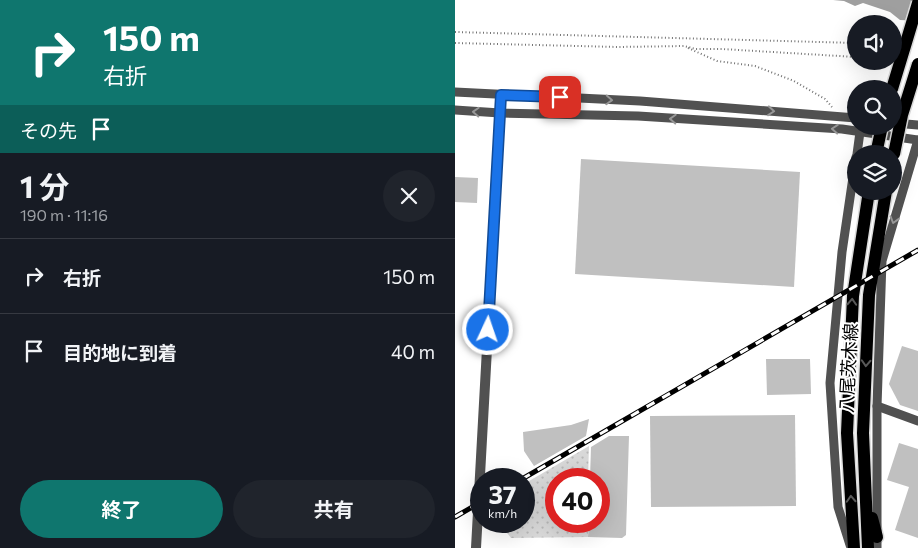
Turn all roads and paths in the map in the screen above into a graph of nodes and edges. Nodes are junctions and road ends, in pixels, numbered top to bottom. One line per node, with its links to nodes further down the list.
1 (918, 3): 8 (main road, bridge)
2 (455, 32): 4 (path)
3 (455, 43): 5 (path)
4 (847, 44)
5 (684, 46): 6 (path); 13 (path)
6 (847, 56)
7 (918, 64): 20 (main road, bridge)
8 (895, 80)
9 (455, 92): 10 (street)
10 (501, 95): 12 (street); 13 (street, one-way to 13)
11 (455, 110): 12 (street, one-way to 11)
12 (500, 113): 17 (street, one-way to 12); 28 (street)
13 (839, 117): 14 (street)
14 (847, 117)
15 (902, 124): 16 (street)
16 (918, 126)
17 (847, 130)
18 (882, 135): 19 (street)
19 (918, 140): 24 (street, one-way to 24)
20 (896, 145)
21 (850, 200): 29 (street)
22 (867, 200): 29 (main road, 八尾茨木線, one-way to 22)
23 (884, 200): 26 (main road, 八尾茨木線, one-way to 26)
24 (877, 406): 25 (street); 27 (street)
25 (918, 421)
26 (865, 491): 27 (main road); 30 (main road, 八尾茨木線)
27 (877, 543)
28 (476, 548)
29 (852, 548)
30 (868, 548)

